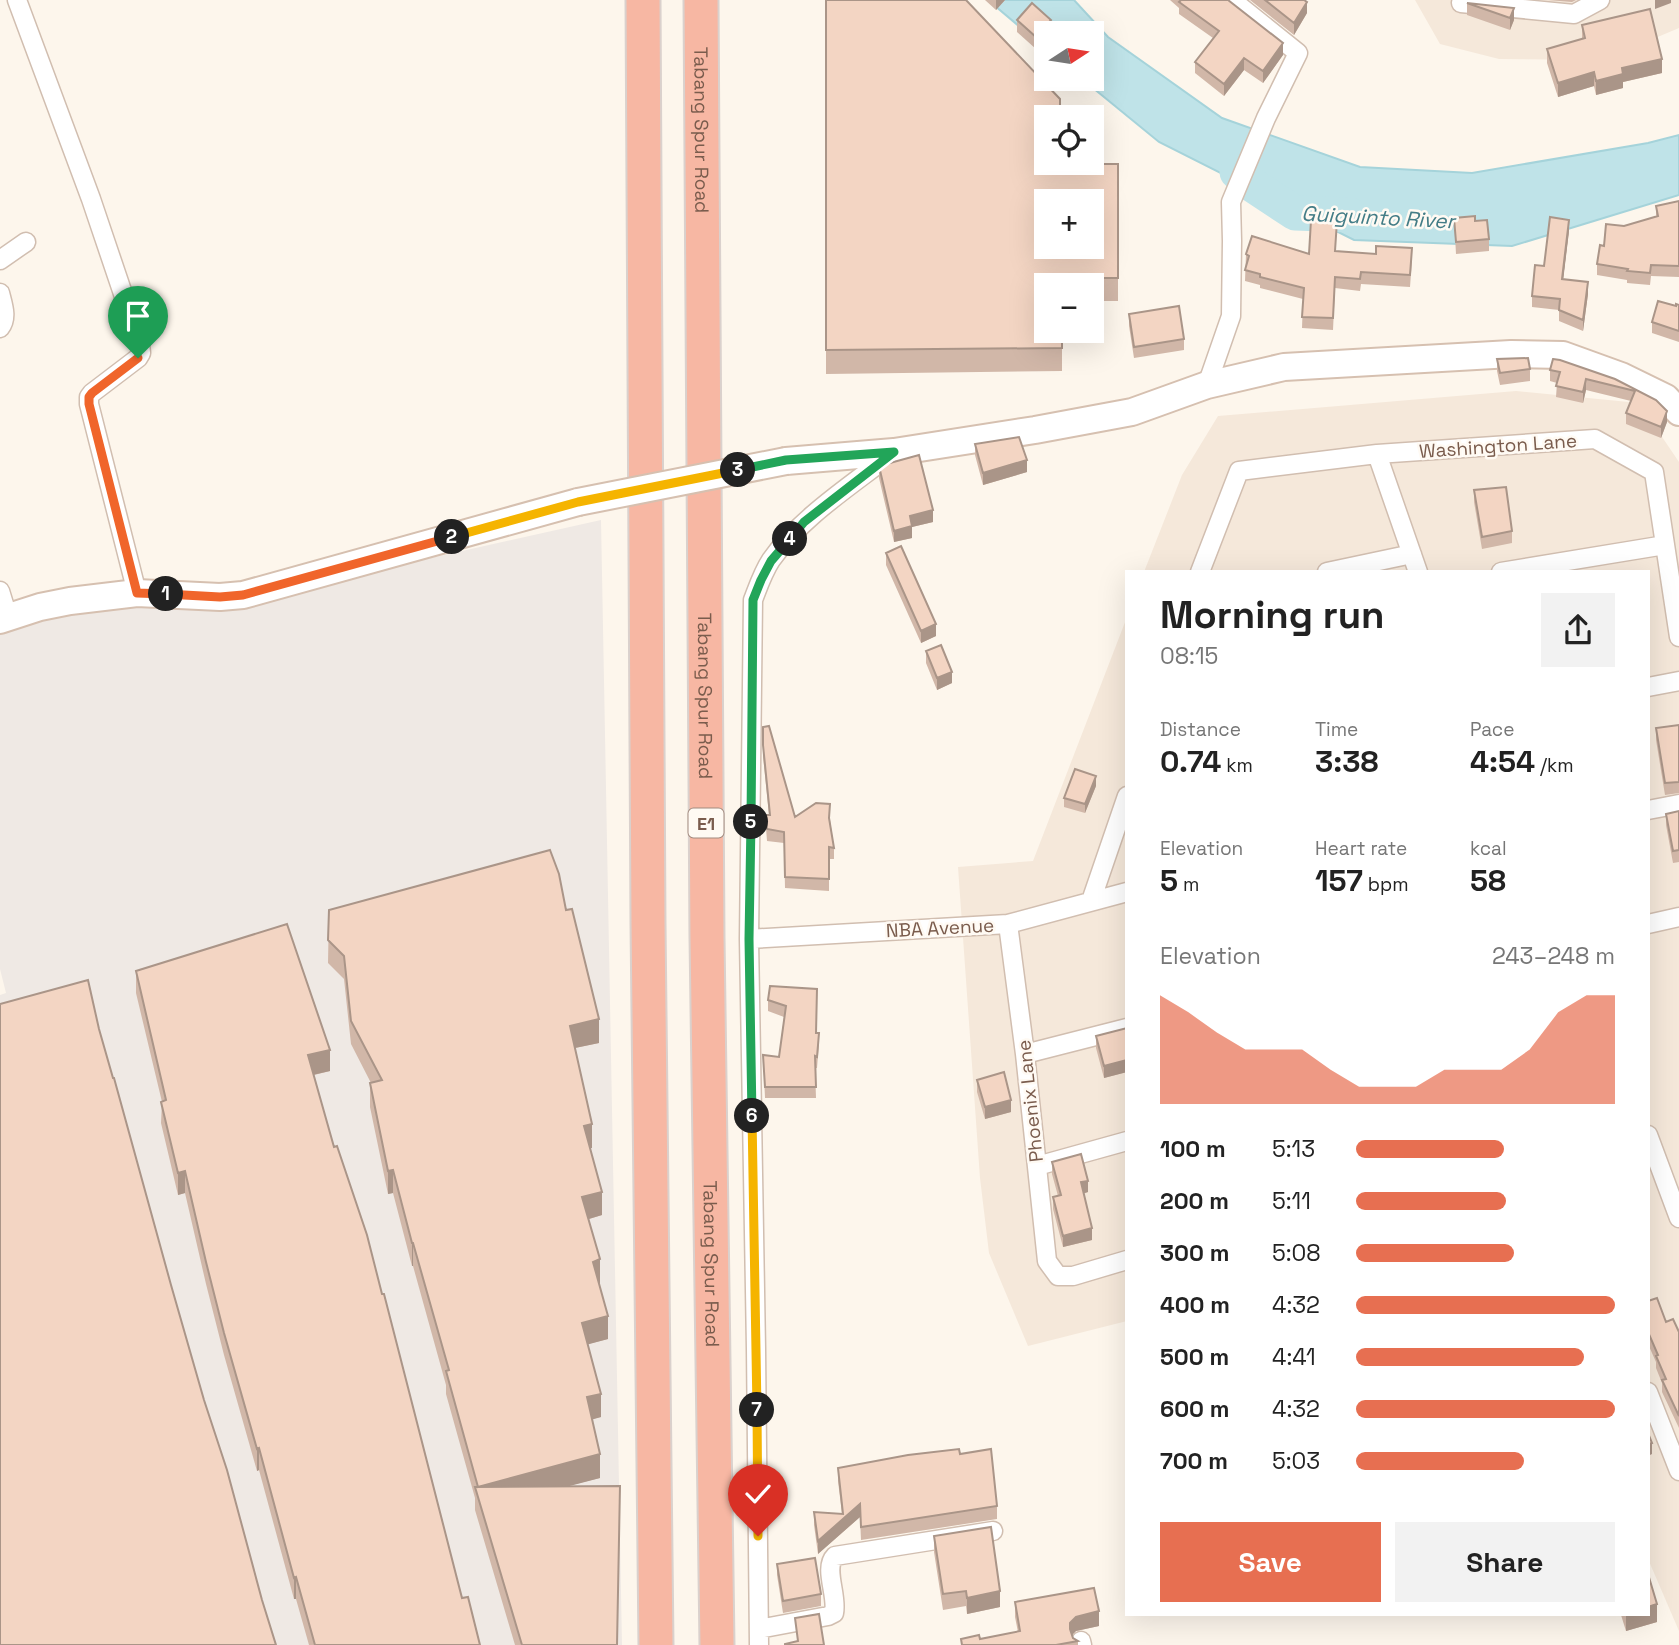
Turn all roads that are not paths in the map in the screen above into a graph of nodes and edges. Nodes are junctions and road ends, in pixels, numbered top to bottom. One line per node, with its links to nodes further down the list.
1 (17, 0): 22 (street)
2 (643, 0): 47 (highway)
3 (701, 0): 48 (highway, Tabang Spur Road / E1)
4 (1232, 0): 11 (street)
5 (1600, 0): 6 (street)
6 (1461, 1)
7 (26, 243): 8 (street)
8 (0, 260)
9 (0, 293): 10 (street)
10 (0, 328)
11 (1207, 385): 12 (street); 13 (street)
12 (1679, 412)
13 (894, 452): 22 (street, bridge); 35 (street)
14 (1377, 454): 15 (street, Washington Lane); 16 (street); 17 (street)
15 (1665, 545): 20 (street); 24 (street, Washington Lane)
16 (1412, 554): 18 (street); 19 (street)
17 (1201, 570)
18 (1336, 570)
19 (1417, 570)
20 (1513, 570)
21 (0, 591): 23 (street)
22 (137, 593): 23 (street)
23 (4, 619)
24 (1679, 638)
25 (1679, 681): 26 (street)
26 (1650, 687)
27 (1125, 802): 31 (street)
28 (1679, 804): 29 (street)
29 (1650, 810)
30 (1125, 892): 31 (street, NBA Avenue)
31 (1091, 901): 33 (street, NBA Avenue)
32 (1679, 917): 34 (street)
33 (1007, 924): 35 (street, NBA Avenue); 37 (street, Phoenix Lane)
34 (1650, 924)
35 (749, 939): 46 (street)
36 (1125, 1029): 37 (street)
37 (1025, 1054): 40 (street, Phoenix Lane)
38 (1650, 1140): 41 (street)
39 (1125, 1142): 40 (street)
40 (1037, 1166): 42 (street, Phoenix Lane)
41 (1679, 1218)
42 (1125, 1261)
43 (1650, 1397): 44 (street)
44 (1679, 1471)
45 (993, 1531): 46 (street)
46 (759, 1637)
47 (656, 1645)
48 (717, 1645)

